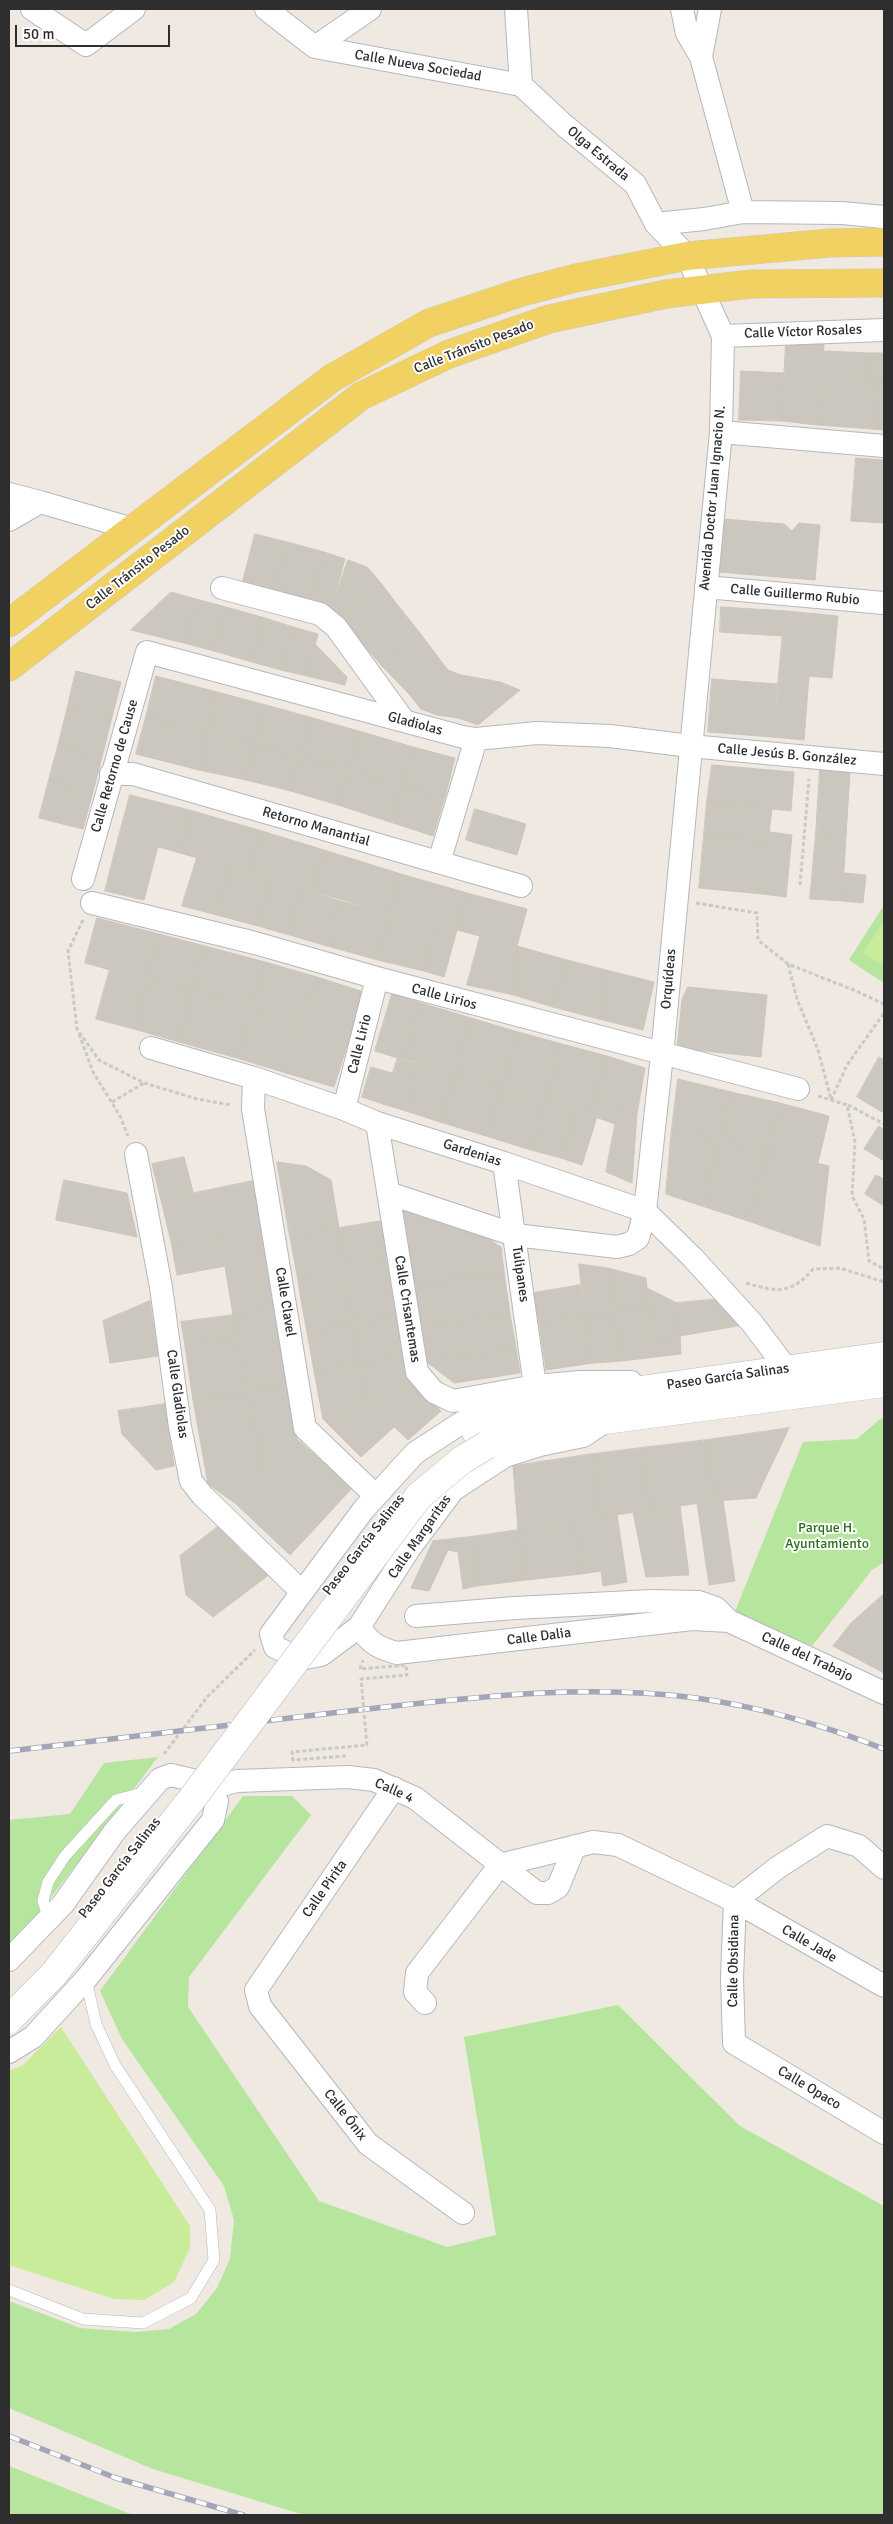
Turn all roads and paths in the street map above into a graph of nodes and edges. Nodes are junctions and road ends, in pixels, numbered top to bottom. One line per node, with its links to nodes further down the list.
1 (32, 9): 2 (street)
2 (134, 9)
3 (266, 9): 8 (street)
4 (370, 9): 8 (street)
5 (516, 9): 10 (street)
6 (682, 9): 9 (street)
7 (710, 9): 9 (street)
8 (314, 47): 10 (street, Calle Nueva Sociedad)
9 (701, 57): 11 (street)
10 (521, 85): 13 (street, Olga Estrada)
11 (742, 212): 12 (street); 13 (street)
12 (884, 217)
13 (656, 224): 15 (street, Olga Estrada)
14 (884, 242): 15 (main road)
15 (687, 256): 17 (street, Avenida Doctor Juan Ignacio N.); 25 (main road)
16 (884, 283): 17 (main road, Calle Tránsito Pesado)
17 (704, 290): 19 (street, Avenida Doctor Juan Ignacio N.); 31 (main road, Calle Tránsito Pesado)
18 (884, 330): 19 (street, Calle Víctor Rosales)
19 (723, 336): 20 (street, Avenida Doctor Juan Ignacio N.)
20 (721, 432): 21 (street); 26 (street, Avenida Doctor Juan Ignacio N.)
21 (884, 446)
22 (9, 494): 23 (street)
23 (40, 502): 24 (street); 25 (street)
24 (9, 520)
25 (133, 529): 29 (main road)
26 (706, 587): 28 (street, Calle Guillermo Rubio); 34 (street, Avenida Doctor Juan Ignacio N.)
27 (222, 588): 32 (street)
28 (884, 603)
29 (9, 623)
30 (147, 652): 32 (street, Gladiolas); 37 (street, Calle Retorno de Cause)
31 (9, 668)
32 (404, 721): 33 (street, Gladiolas)
33 (476, 739): 34 (street, Gladiolas); 38 (street)
34 (690, 746): 35 (street, Calle Jesús B. González); 42 (street, Orquídeas)
35 (811, 757): 36 (street, Calle Jesús B. González); 40 (path)
36 (884, 764)
37 (111, 774): 38 (street, Retorno Manantial); 39 (street, Calle Retorno de Cause)
38 (439, 862): 41 (street, Retorno Manantial)
39 (84, 879)
40 (800, 885)
41 (521, 886)
42 (676, 900): 44 (path); 50 (street, Orquídeas)
43 (92, 903): 45 (street, Calle Lirios); 48 (path)
44 (788, 964): 46 (path); 54 (path)
45 (376, 978): 50 (street, Calle Lirios); 58 (street, Calle Lirio)
46 (884, 1004)
47 (884, 1013): 54 (path)
48 (77, 1029): 52 (path); 55 (path)
49 (151, 1048): 51 (street, Gardenias)
50 (662, 1055): 53 (street, Calle Lirios); 64 (street, Orquídeas)
51 (254, 1078): 57 (street, Calle Clavel); 58 (street, Gardenias)
52 (144, 1083): 55 (path); 57 (path)
53 (798, 1089): 54 (path)
54 (831, 1100): 56 (path)
55 (112, 1102): 61 (path)
56 (848, 1105): 60 (path); 66 (path)
57 (253, 1109): 77 (street, Calle Clavel)
58 (344, 1109): 59 (street, Gardenias)
59 (377, 1123): 62 (street, Gardenias); 63 (street, Calle Crisantemas)
60 (884, 1124)
61 (136, 1154): 78 (street, Calle Gladiolas)
62 (504, 1163): 64 (street, Gardenias); 65 (street, Tulipanes)
63 (388, 1193): 65 (street); 72 (street, Calle Crisantemas)
64 (645, 1212): 65 (street, Orquídeas); 70 (street, Gardenias)
65 (514, 1235): 72 (street, Tulipanes)
66 (884, 1269)
67 (739, 1279): 68 (path)
68 (884, 1282)
69 (884, 1356): 70 (main road, Paseo García Salinas)
70 (786, 1368): 73 (main road, Paseo García Salinas)
71 (884, 1383): 75 (main road, Paseo García Salinas)
72 (535, 1386): 73 (street, Calle Crisantemas)
73 (665, 1386): 74 (main road, Paseo García Salinas)
74 (568, 1400): 76 (main road, Paseo García Salinas); 77 (street)
75 (606, 1420): 76 (main road, Paseo García Salinas); 81 (street, Calle Margaritas)
76 (482, 1439): 97 (main road, Paseo García Salinas); 99 (main road, Paseo García Salinas, bridge)
77 (376, 1496): 78 (street)
78 (302, 1592): 82 (street)
79 (416, 1616): 80 (street)
80 (729, 1621): 81 (street, Calle Dalia); 84 (street, Calle del Trabajo)
81 (359, 1627): 82 (street, Calle Margaritas)
82 (271, 1634): 86 (path)
83 (360, 1669): 85 (path, bridge)
84 (884, 1693)
85 (346, 1756)
86 (155, 1785): 87 (street); 93 (street)
87 (210, 1788): 88 (street, Calle 4); 94 (street)
88 (394, 1788): 90 (street, Calle 4); 96 (street, Calle Pirita)
89 (575, 1846): 90 (street, Calle Jade); 90 (street, Calle 4); 92 (street, Calle Jade)
90 (500, 1865): 98 (street)
91 (884, 1868): 92 (street, Calle Obsidiana)
92 (735, 1901): 95 (street, Calle Jade); 100 (street, Calle Obsidiana)
93 (9, 1960)
94 (86, 1979): 101 (street); 104 (lane)
95 (884, 1986)
96 (256, 1990): 103 (street, Calle Ónix)
97 (9, 2000)
98 (425, 2003)
99 (9, 2019)
100 (734, 2043): 102 (street, Calle Opaco)
101 (9, 2052)
102 (884, 2133)
103 (463, 2213)
104 (9, 2290)

